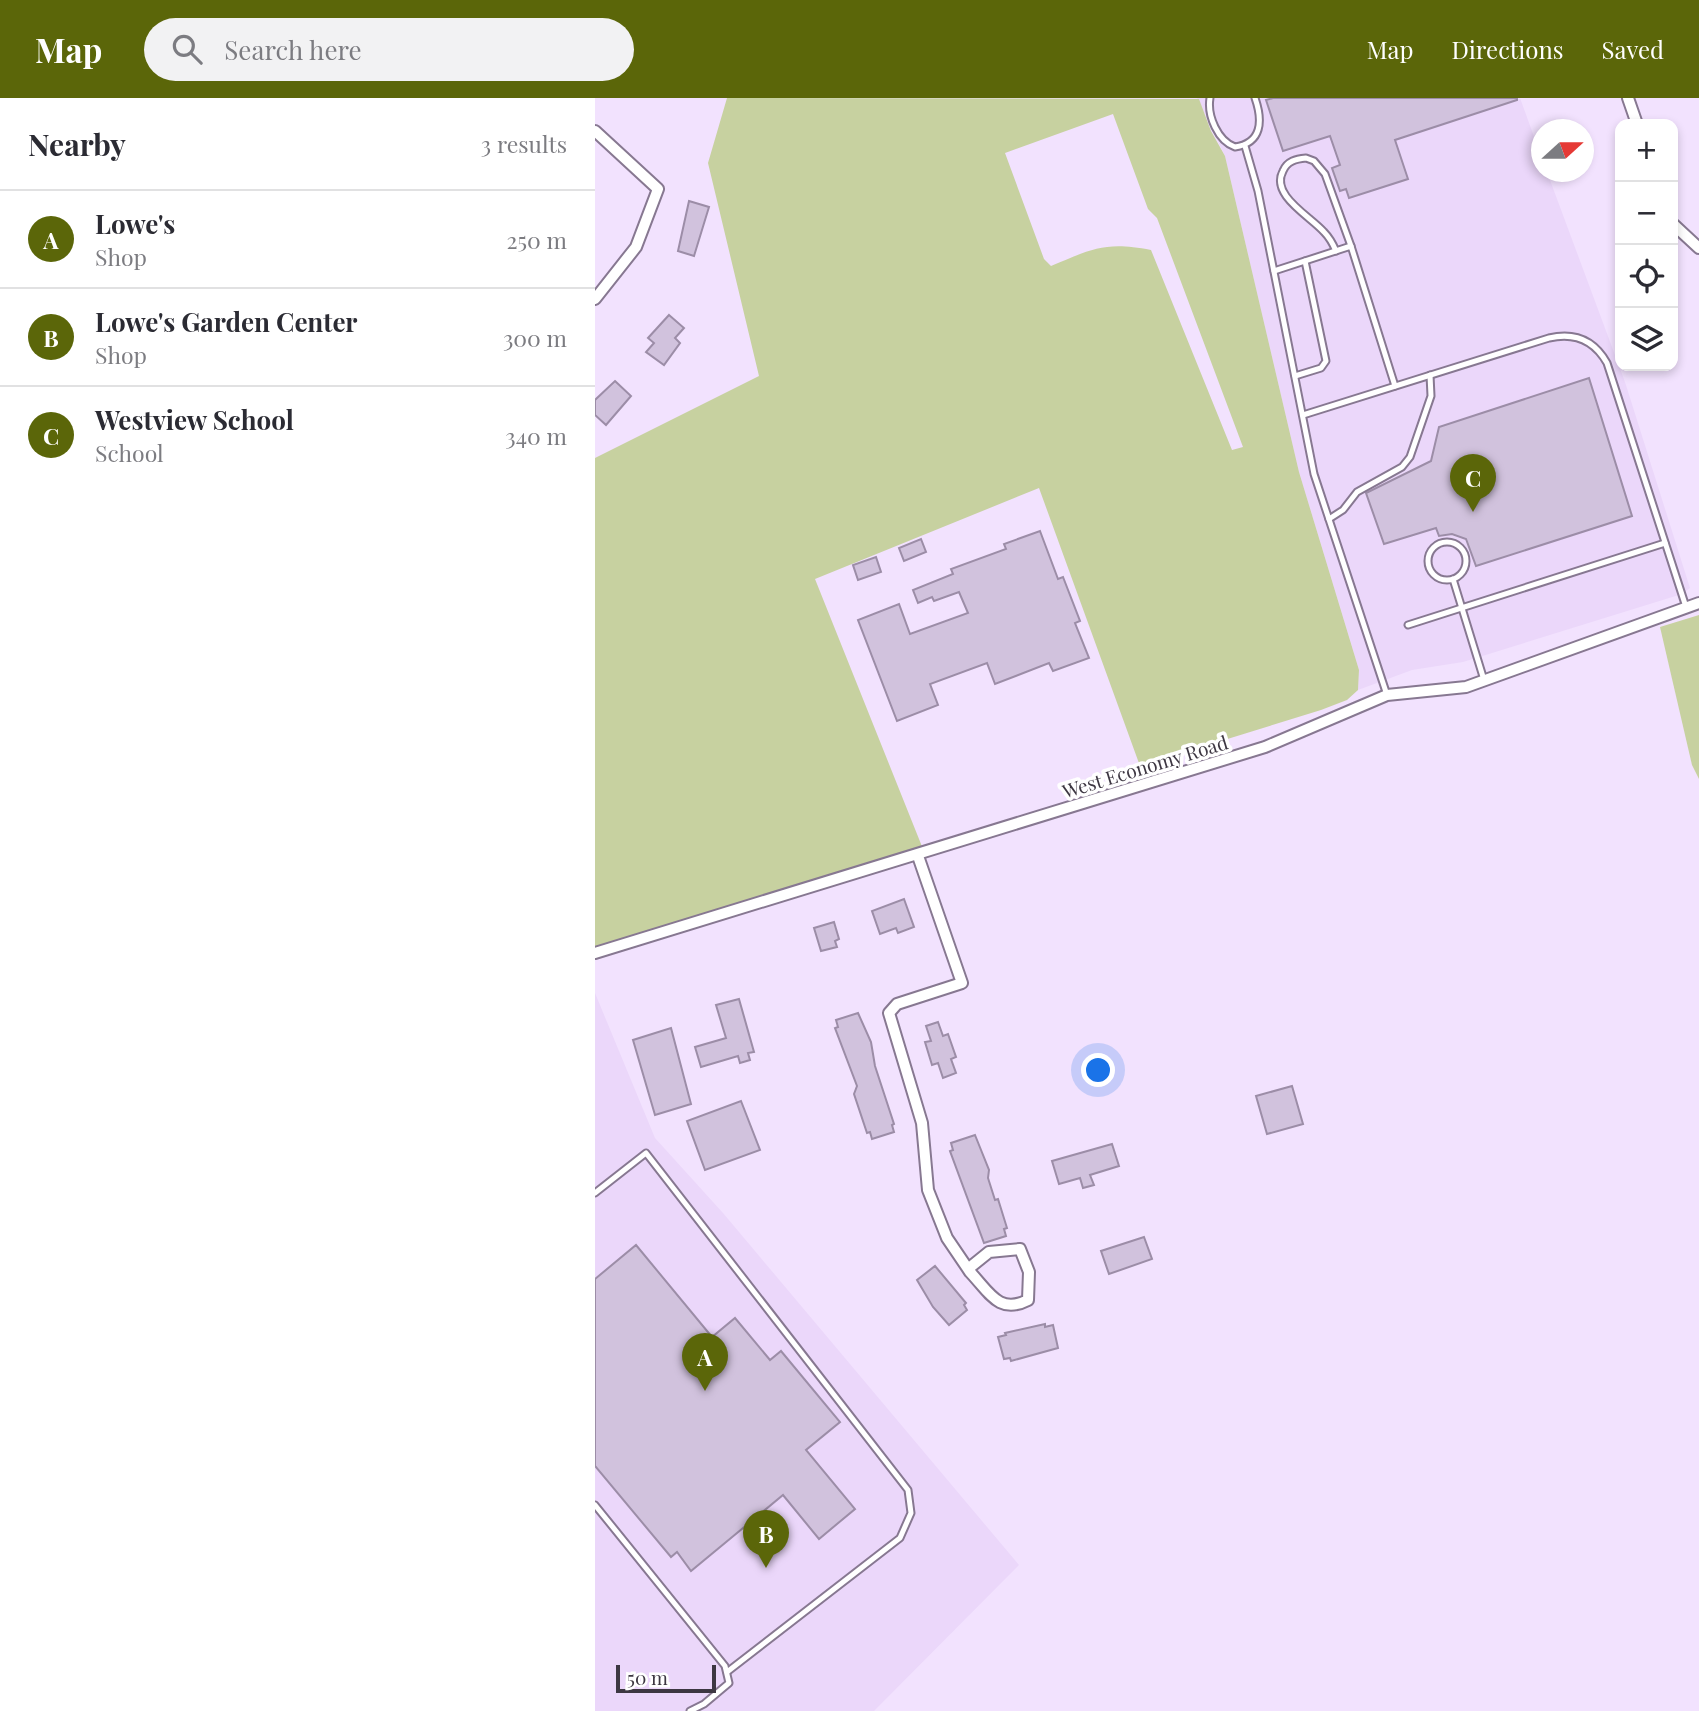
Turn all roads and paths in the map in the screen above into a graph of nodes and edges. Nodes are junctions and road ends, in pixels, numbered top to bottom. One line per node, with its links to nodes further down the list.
1 (1210, 98): 6 (lane)
2 (1255, 98): 6 (lane)
3 (1628, 98): 4 (street)
4 (1635, 119)
5 (595, 131): 13 (street)
6 (1245, 146): 12 (lane)
7 (1678, 228): 9 (street)
8 (1350, 246): 10 (lane); 10 (lane); 16 (lane)
9 (1699, 247)
10 (1336, 251): 11 (lane)
11 (1305, 261): 12 (lane); 15 (lane)
12 (1274, 271): 15 (lane)
13 (595, 299)
14 (1430, 375): 16 (lane); 18 (lane); 19 (lane)
15 (1295, 376): 17 (lane)
16 (1395, 386): 17 (lane)
17 (1303, 415): 18 (lane)
18 (1329, 519): 26 (lane)
19 (1665, 543): 22 (lane); 23 (lane)
20 (1453, 579): 20 (lane); 23 (lane)
21 (1699, 603): 22 (street, West Economy Road)
22 (1686, 607): 25 (street, West Economy Road)
23 (1462, 608): 24 (lane); 25 (lane)
24 (1408, 625)
25 (1484, 680): 26 (street, West Economy Road)
26 (1387, 695): 27 (street, West Economy Road)
27 (918, 856): 28 (street, West Economy Road); 30 (street)
28 (595, 953)
29 (595, 1193): 32 (lane)
30 (968, 1269): 30 (street)
31 (595, 1505): 32 (lane)
32 (727, 1672): 33 (lane)
33 (690, 1711)

